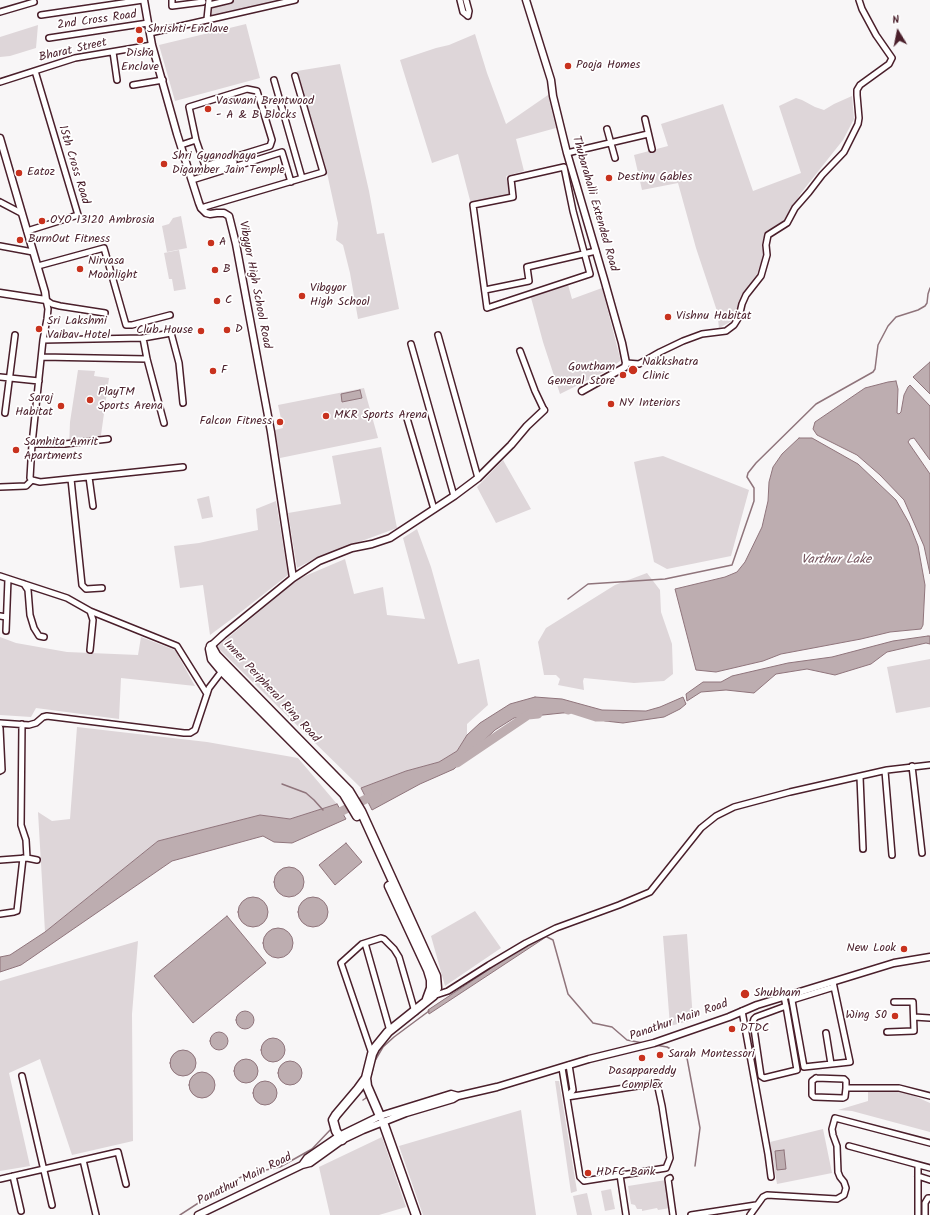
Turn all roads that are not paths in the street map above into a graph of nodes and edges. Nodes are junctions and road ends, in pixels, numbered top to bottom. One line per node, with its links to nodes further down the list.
1 (144, 0): 13 (street); 15 (street)
2 (172, 0): 10 (street)
3 (230, 0): 11 (street)
4 (295, 0): 14 (street)
5 (460, 0): 6 (street)
6 (466, 0)
7 (526, 0): 37 (street, Thubarahalli Extended Road)
8 (858, 0): 69 (street)
9 (34, 2): 12 (street)
10 (203, 2)
11 (209, 2): 14 (street)
12 (0, 12)
13 (41, 15)
14 (207, 19): 16 (street)
15 (148, 23): 16 (street); 17 (street, 2nd Cross Road)
16 (150, 33): 18 (street)
17 (49, 38)
18 (152, 45): 19 (street, Bharat Street); 23 (street)
19 (113, 52): 20 (street, Bharat Street); 22 (street)
20 (35, 71): 25 (street, Bharat Street); 50 (street, 15th Cross Road)
21 (295, 76): 42 (street)
22 (117, 80)
23 (163, 80): 26 (street); 35 (street)
24 (274, 80): 42 (street)
25 (0, 82)
26 (133, 85)
27 (214, 96): 28 (street)
28 (189, 107): 33 (street); 40 (street)
29 (645, 119): 31 (street)
30 (607, 129): 34 (street)
31 (648, 134): 34 (street); 36 (street)
32 (0, 138): 49 (street)
33 (196, 140): 35 (street); 40 (street)
34 (610, 143): 37 (street); 38 (street)
35 (181, 145): 43 (street)
36 (652, 149)
37 (567, 153): 46 (street, Thubarahalli Extended Road)
38 (615, 158)
39 (234, 162): 40 (street)
40 (205, 166)
41 (311, 172): 42 (street)
42 (302, 176): 44 (street)
43 (192, 180): 44 (street); 47 (street)
44 (291, 182): 47 (street)
45 (0, 202): 49 (street)
46 (583, 206): 48 (street); 52 (street, Thubarahalli Extended Road)
47 (201, 208): 91 (street, Vibgyor High School Road)
48 (573, 209): 54 (street); 56 (street)
49 (21, 213): 50 (street)
50 (27, 231): 53 (street)
51 (0, 246): 53 (street)
52 (596, 251): 54 (street); 69 (street, Thubarahalli Extended Road)
53 (33, 252): 55 (street)
54 (585, 254): 56 (street); 56 (street)
55 (38, 266): 58 (street); 60 (street)
56 (485, 290)
57 (0, 293): 58 (street)
58 (46, 300): 59 (street); 64 (street)
59 (105, 313)
60 (170, 315)
61 (15, 335): 71 (street)
62 (438, 335): 83 (street)
63 (144, 338): 64 (street); 68 (street); 74 (street)
64 (43, 340): 67 (street)
65 (411, 344): 87 (street)
66 (520, 351): 75 (street)
67 (42, 358): 68 (street); 72 (street)
68 (147, 359): 78 (street)
69 (626, 362): 73 (street)
70 (0, 377): 71 (street)
71 (10, 378): 72 (street); 76 (street)
72 (39, 381): 80 (street)
73 (582, 391)
74 (183, 403)
75 (544, 410): 83 (street)
76 (6, 413)
77 (406, 415): 89 (street)
78 (164, 423)
79 (108, 439): 80 (street)
80 (32, 444): 85 (street)
81 (183, 467): 82 (street)
82 (89, 477): 84 (street); 88 (street)
83 (478, 478): 87 (street)
84 (71, 479): 85 (street); 94 (street)
85 (32, 480): 86 (street)
86 (0, 487)
87 (454, 496): 89 (street)
88 (93, 506)
89 (434, 509): 91 (street)
90 (0, 576): 92 (street)
91 (293, 578): 100 (street)
92 (8, 579): 93 (street); 97 (street)
93 (24, 584): 95 (street); 99 (street)
94 (102, 588)
95 (90, 611): 101 (street); 104 (street)
96 (0, 616): 97 (street)
97 (6, 617): 98 (street)
98 (6, 631)
99 (44, 636)
100 (211, 646): 102 (main road, Inner Peripheral Ring Road)
101 (90, 650)
102 (214, 657): 103 (main road, Inner Peripheral Ring Road); 113 (main road, Inner Peripheral Ring Road)
103 (222, 671): 104 (street); 113 (main road, Inner Peripheral Ring Road)
104 (208, 691): 106 (street)
105 (0, 723): 106 (street)
106 (22, 724): 118 (street)
107 (0, 728): 110 (street)
108 (930, 765): 109 (street)
109 (912, 766): 111 (street); 116 (street)
110 (0, 770)
111 (885, 771): 112 (street); 117 (street)
112 (860, 777): 115 (street); 125 (street)
113 (346, 793): 114 (main road, Inner Peripheral Ring Road)
114 (358, 812): 125 (main road, Inner Peripheral Ring Road); 127 (main road, Inner Peripheral Ring Road)
115 (863, 849)
116 (922, 853)
117 (892, 855)
118 (25, 858): 119 (street); 120 (street); 121 (street)
119 (0, 860)
120 (37, 860)
121 (0, 914)
122 (365, 943): 131 (street); 134 (street); 137 (street)
123 (930, 957): 124 (street, Panathur Main Road)
124 (833, 984): 126 (street, Panathur Main Road); 138 (street)
125 (433, 996): 127 (main road)
126 (789, 997): 129 (street); 130 (street, Panathur Main Road); 138 (street)
127 (427, 1002): 131 (main road)
128 (894, 1002): 132 (street)
129 (786, 1006): 129 (street)
130 (742, 1011): 139 (street, Panathur Main Road); 157 (street)
131 (415, 1012): 134 (main road)
132 (914, 1017): 133 (street); 135 (street)
133 (930, 1018)
134 (390, 1031): 137 (main road)
135 (887, 1032)
136 (826, 1033): 138 (street)
137 (372, 1054): 142 (main road)
138 (832, 1064)
139 (569, 1065): 140 (street, Panathur Main Road); 145 (street)
140 (562, 1068): 145 (street); 146 (street, Panathur Main Road)
141 (22, 1076): 153 (street)
142 (367, 1085): 146 (main road); 147 (main road)
143 (846, 1088): 143 (street); 144 (street)
144 (930, 1096)
145 (567, 1097): 154 (street); 154 (street)
146 (382, 1119): 147 (street, Panathur Main Road); 169 (main road)
147 (338, 1133): 168 (street, Panathur Main Road)
148 (930, 1143): 163 (street)
149 (849, 1146): 151 (street)
150 (83, 1160): 153 (street); 161 (street); 167 (street)
151 (918, 1165): 152 (street); 156 (street)
152 (930, 1168)
153 (44, 1169): 155 (street); 164 (street)
154 (620, 1175): 170 (street)
155 (13, 1176): 159 (street); 166 (street)
156 (918, 1176): 160 (street); 174 (street)
157 (771, 1177)
158 (670, 1178): 171 (street)
159 (0, 1179)
160 (930, 1180)
161 (126, 1184)
162 (930, 1198): 165 (street)
163 (756, 1205): 172 (street); 173 (street)
164 (52, 1206)
165 (927, 1211)
166 (22, 1214)
167 (96, 1215)
168 (198, 1215)
169 (416, 1215)
170 (626, 1215)
171 (673, 1215)
172 (691, 1215)
173 (750, 1215)
174 (918, 1215)

